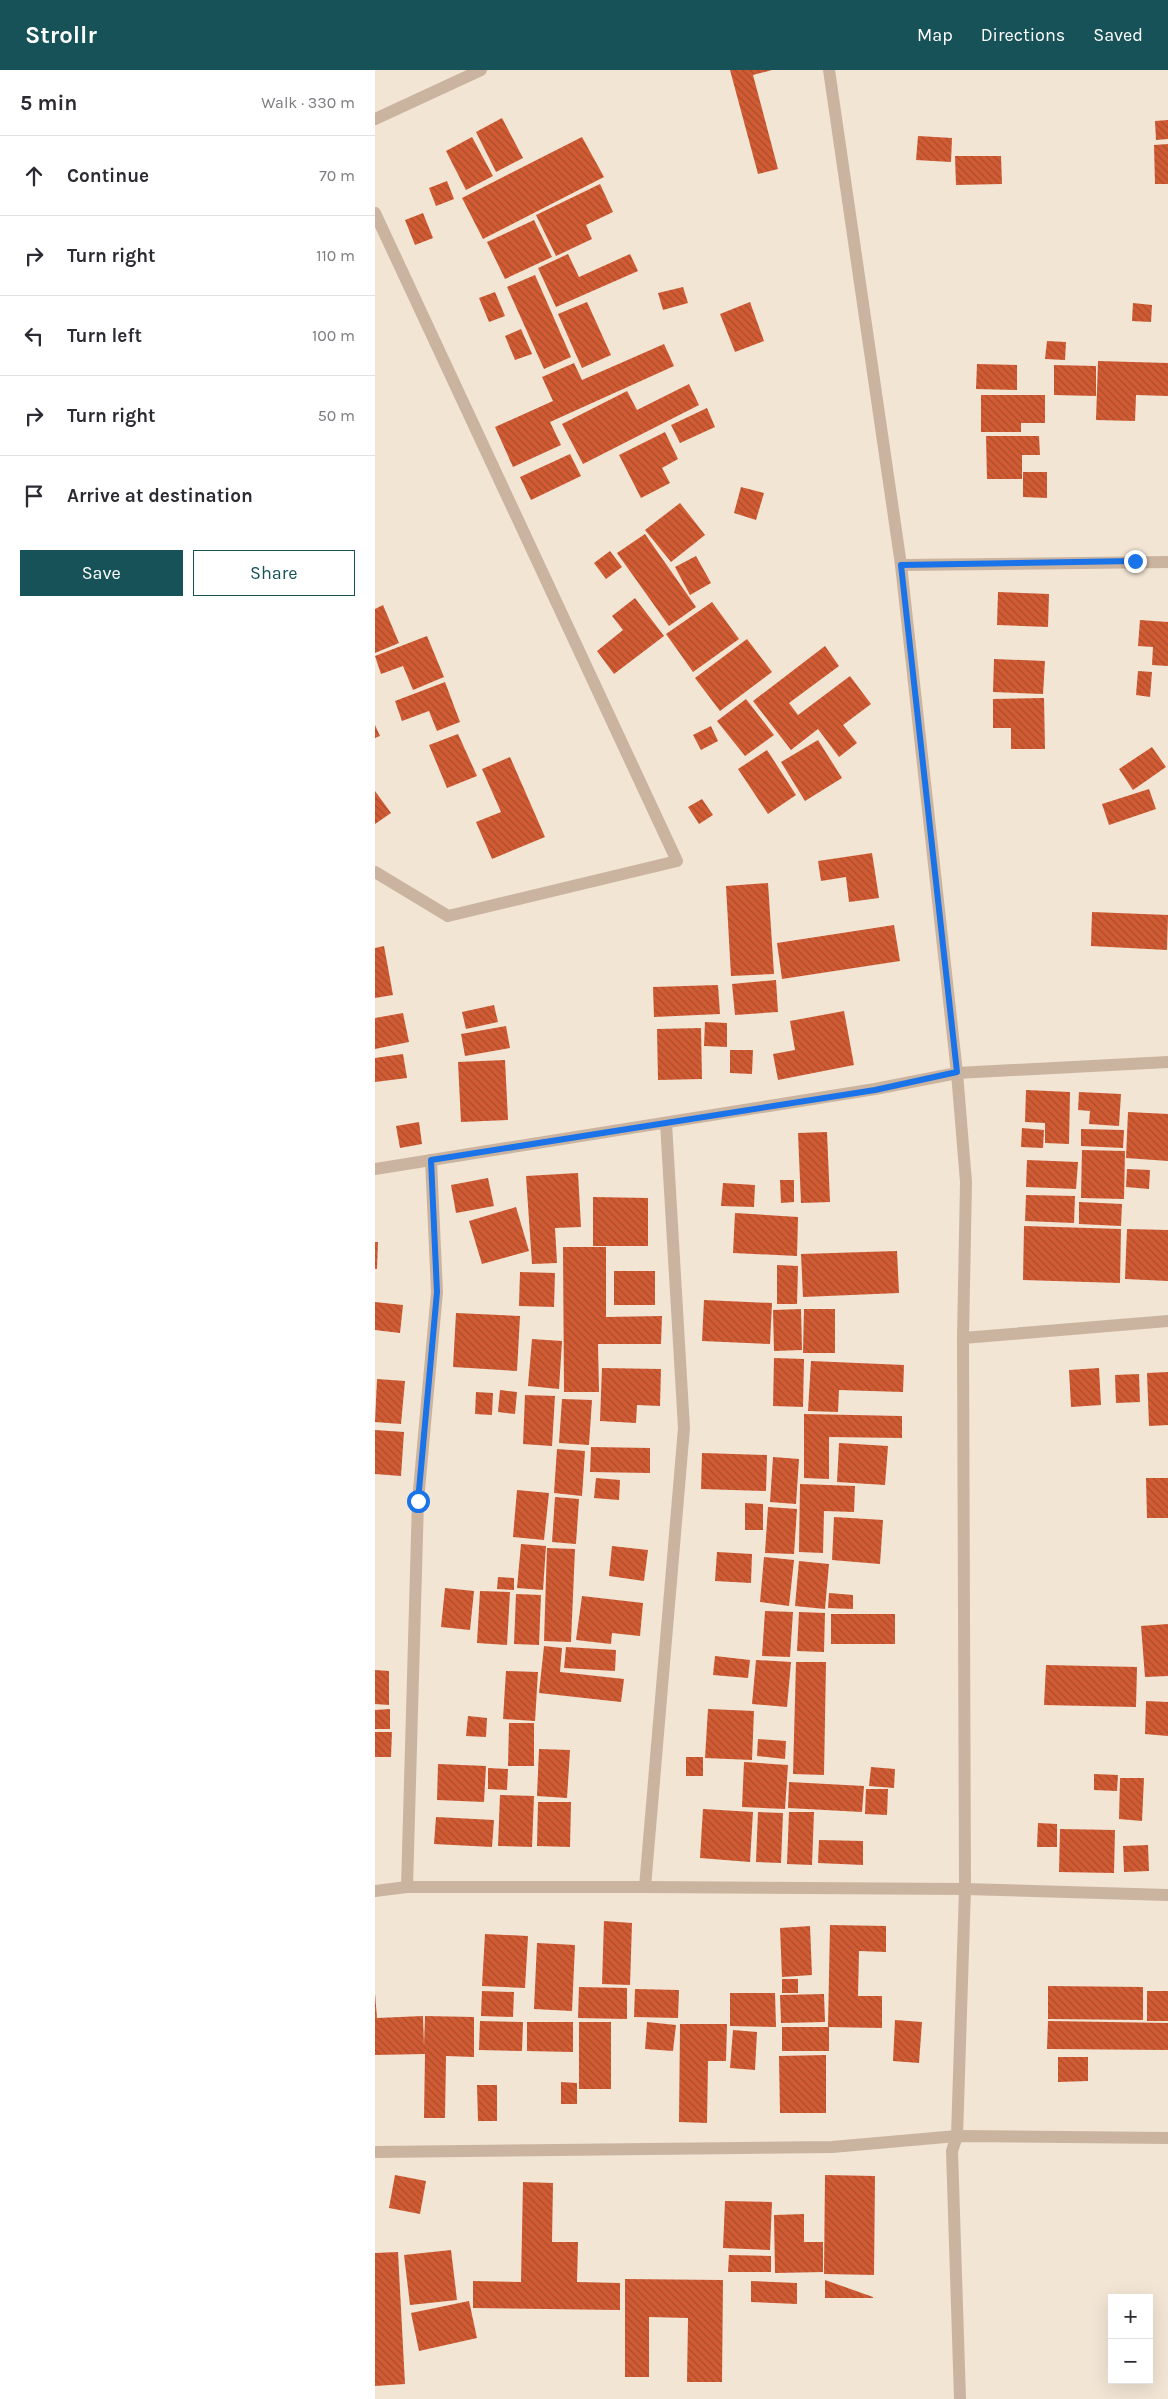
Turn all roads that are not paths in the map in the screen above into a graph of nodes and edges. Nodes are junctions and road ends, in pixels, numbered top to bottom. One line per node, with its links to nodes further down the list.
1 (481, 70): 3 (street)
2 (829, 70): 6 (street)
3 (375, 119)
4 (375, 214): 7 (street)
5 (1168, 562): 6 (street)
6 (901, 565): 9 (street)
7 (375, 872)
8 (1168, 1062): 9 (street)
9 (957, 1072): 10 (street); 14 (street)
10 (665, 1122): 11 (street); 16 (street)
11 (431, 1160): 12 (street); 15 (street)
12 (375, 1169)
13 (1168, 1321): 14 (street)
14 (963, 1338): 17 (street)
15 (407, 1887): 16 (street); 18 (street)
16 (645, 1887): 17 (street)
17 (965, 1888): 19 (street); 20 (street)
18 (375, 1891)
19 (1168, 1895)
20 (957, 2136): 21 (street); 22 (street); 23 (street)
21 (1168, 2138)
22 (375, 2152)
23 (960, 2399)

